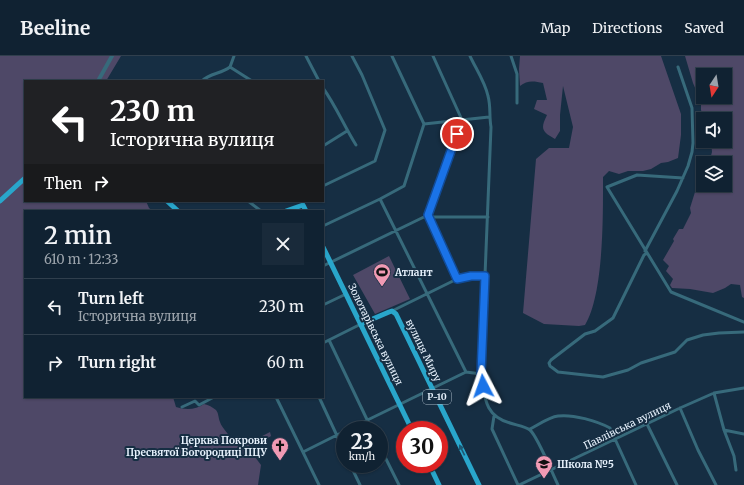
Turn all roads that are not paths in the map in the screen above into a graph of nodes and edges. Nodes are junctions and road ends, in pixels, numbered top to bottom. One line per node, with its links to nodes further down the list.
1 (112, 56): 11 (street)
2 (234, 56): 9 (street)
3 (306, 56): 14 (street)
4 (352, 56): 25 (street)
5 (392, 56): 19 (street)
6 (432, 56): 18 (street)
7 (470, 56): 17 (street)
8 (511, 56): 16 (street)
9 (230, 67): 12 (street); 13 (street)
10 (678, 67): 23 (street)
11 (99, 80)
12 (203, 80)
13 (250, 80)
14 (318, 80)
15 (324, 89): 20 (street)
16 (517, 103)
17 (489, 117): 18 (street); 35 (street)
18 (462, 120): 19 (street); 34 (street)
19 (424, 124): 26 (street)
20 (347, 131): 21 (street); 22 (street)
21 (324, 145)
22 (356, 145)
23 (683, 178): 39 (street); 39 (street)
24 (24, 179): 27 (main road)
25 (324, 186)
26 (380, 199): 36 (street); 37 (street)
27 (0, 201)
28 (169, 202): 31 (main road)
29 (249, 202): 32 (street)
30 (302, 203): 33 (main road)
31 (177, 210)
32 (261, 210)
33 (288, 210)
34 (428, 215): 35 (street); 37 (street); 43 (street)
35 (488, 217): 42 (street)
36 (324, 226)
37 (395, 231): 40 (street); 45 (street)
38 (324, 249): 40 (main road, Золотарівська вулиця)
39 (646, 252): 48 (street); 50 (street)
40 (330, 262): 41 (street); 44 (main road, Золотарівська вулиця)
41 (324, 265)
42 (485, 276): 43 (street); 54 (street)
43 (457, 279): 45 (street)
44 (346, 294): 46 (street); 49 (main road, Золотарівська вулиця)
45 (426, 294): 47 (street); 53 (street)
46 (324, 305)
47 (392, 311): 49 (main road); 55 (main road, вулиця Миру / Р-10)
48 (744, 322)
49 (361, 324): 51 (street); 61 (main road, Золотарівська вулиця)
50 (744, 332)
51 (329, 340): 52 (street); 65 (street)
52 (324, 342)
53 (466, 372): 54 (street); 55 (street)
54 (481, 374): 64 (street)
55 (433, 388): 61 (street); 84 (main road, вулиця Миру / Р-10, one-way to 55)
56 (744, 388): 57 (street, Павлівська вулиця)
57 (714, 393): 63 (street, Павлівська вулиця); 69 (street)
58 (212, 398): 62 (street)
59 (276, 398): 74 (street)
60 (319, 398): 70 (street)
61 (400, 405): 65 (street); 66 (main road, Золотарівська вулиця)
62 (182, 407)
63 (680, 408): 67 (street, Павлівська вулиця); 89 (street)
64 (494, 416): 68 (street); 85 (street)
65 (367, 420)
66 (408, 421)
67 (647, 424): 73 (street, Павлівська вулиця); 88 (street)
68 (530, 429): 73 (street); 76 (street)
69 (724, 430): 71 (street); 77 (street)
70 (336, 433)
71 (744, 434)
72 (336, 436): 74 (street)
73 (614, 440): 76 (street, Павлівська вулиця); 87 (street)
74 (303, 452): 80 (street)
75 (388, 463): 82 (street)
76 (551, 470): 85 (street, Павлівська вулиця); 86 (street)
77 (736, 470)
78 (354, 473): 81 (street)
79 (433, 473): 83 (main road)
80 (319, 485)
81 (360, 485)
82 (399, 485)
83 (439, 485)
84 (479, 485)
85 (519, 485)
86 (558, 485)
87 (636, 485)
88 (677, 485)
89 (716, 485)

